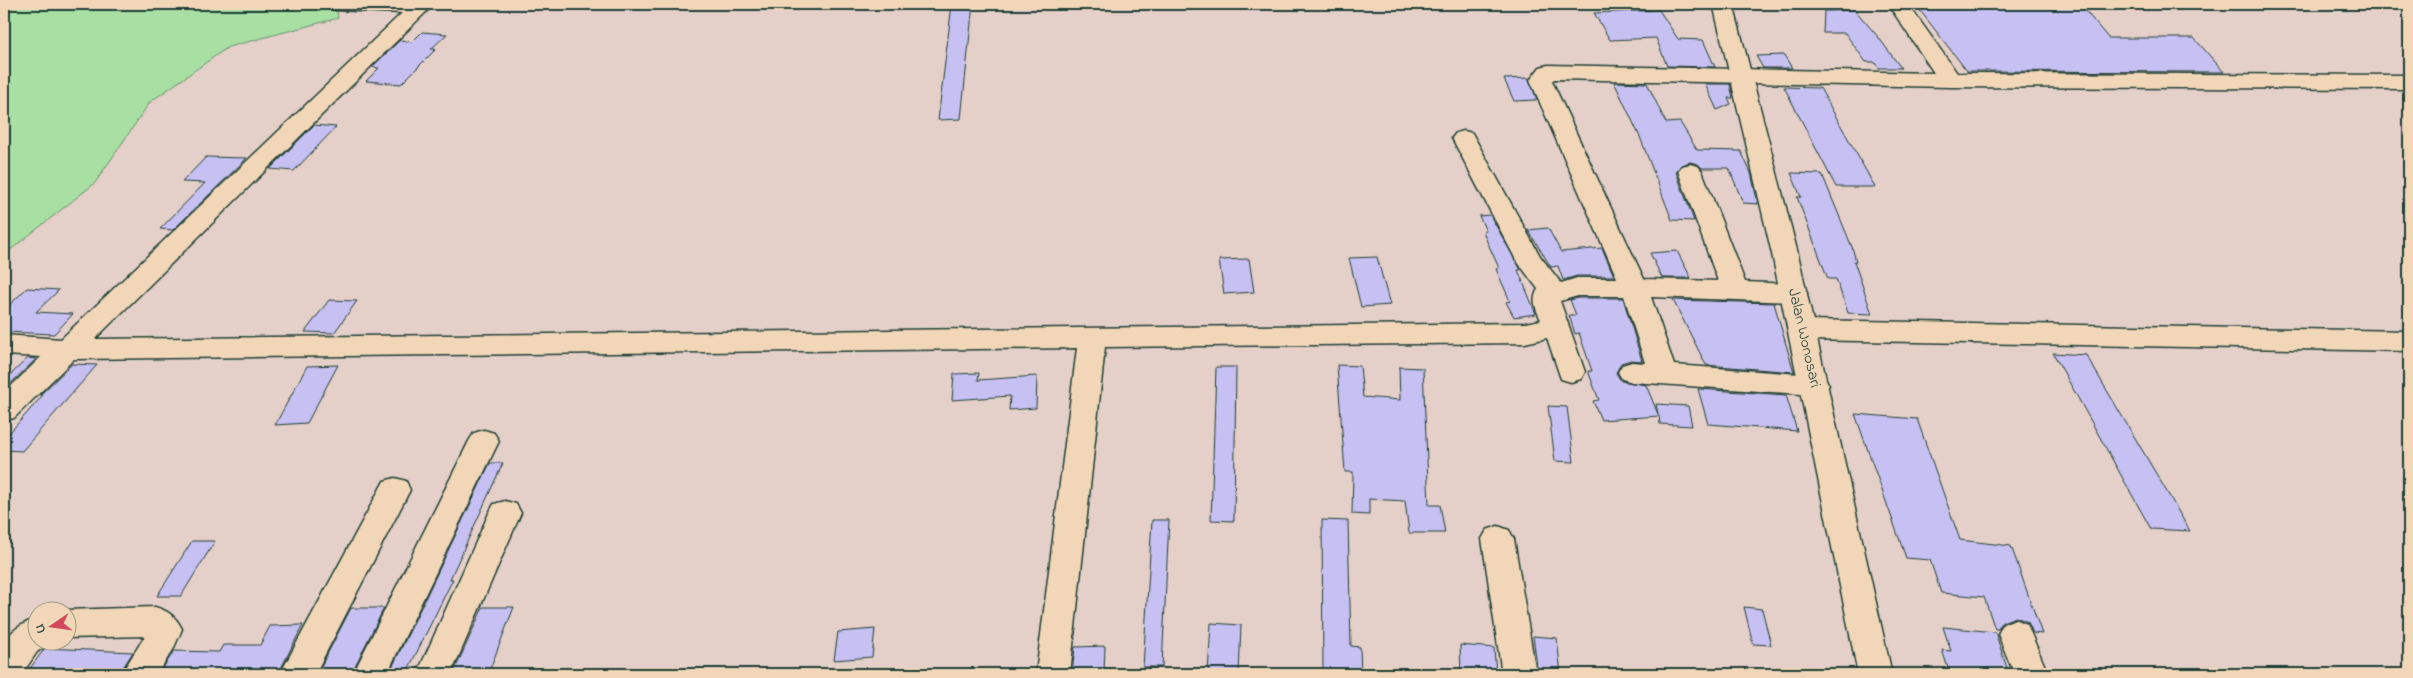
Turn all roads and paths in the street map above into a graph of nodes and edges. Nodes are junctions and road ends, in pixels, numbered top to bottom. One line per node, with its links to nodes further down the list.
1 (336, 4): 4 (main road)
2 (1722, 4): 5 (main road, Jalan Wonosari)
3 (1898, 4): 6 (main road)
4 (421, 6): 19 (main road)
5 (1742, 77): 6 (main road); 10 (main road); 13 (main road, Jalan Wonosari)
6 (1950, 80): 7 (main road)
7 (2409, 82)
8 (1464, 138): 12 (main road)
9 (1690, 172): 11 (main road)
10 (1634, 286): 11 (main road); 12 (main road); 22 (main road)
11 (1734, 291): 13 (main road)
12 (1555, 293): 14 (main road)
13 (1794, 293): 15 (main road, Jalan Wonosari)
14 (1557, 327): 16 (main road); 20 (main road)
15 (1803, 330): 17 (main road); 23 (main road, Jalan Wonosari)
16 (1092, 338): 19 (main road); 37 (main road)
17 (2409, 341)
18 (4, 345): 19 (main road)
19 (68, 349): 24 (main road)
20 (1571, 372)
21 (1632, 372): 22 (main road)
22 (1663, 374): 23 (main road)
23 (1815, 385): 39 (main road, Jalan Wonosari)
24 (4, 410)
25 (484, 442): 35 (main road)
26 (395, 490): 34 (main road)
27 (506, 513): 36 (main road)
28 (1498, 539): 38 (main road)
29 (78, 624): 33 (main road)
30 (2015, 634): 40 (main road)
31 (28, 640): 32 (main road)
32 (4, 673)
33 (138, 674)
34 (297, 674)
35 (370, 674)
36 (434, 674)
37 (1053, 674)
38 (1519, 674)
39 (1876, 674)
40 (2031, 674)

